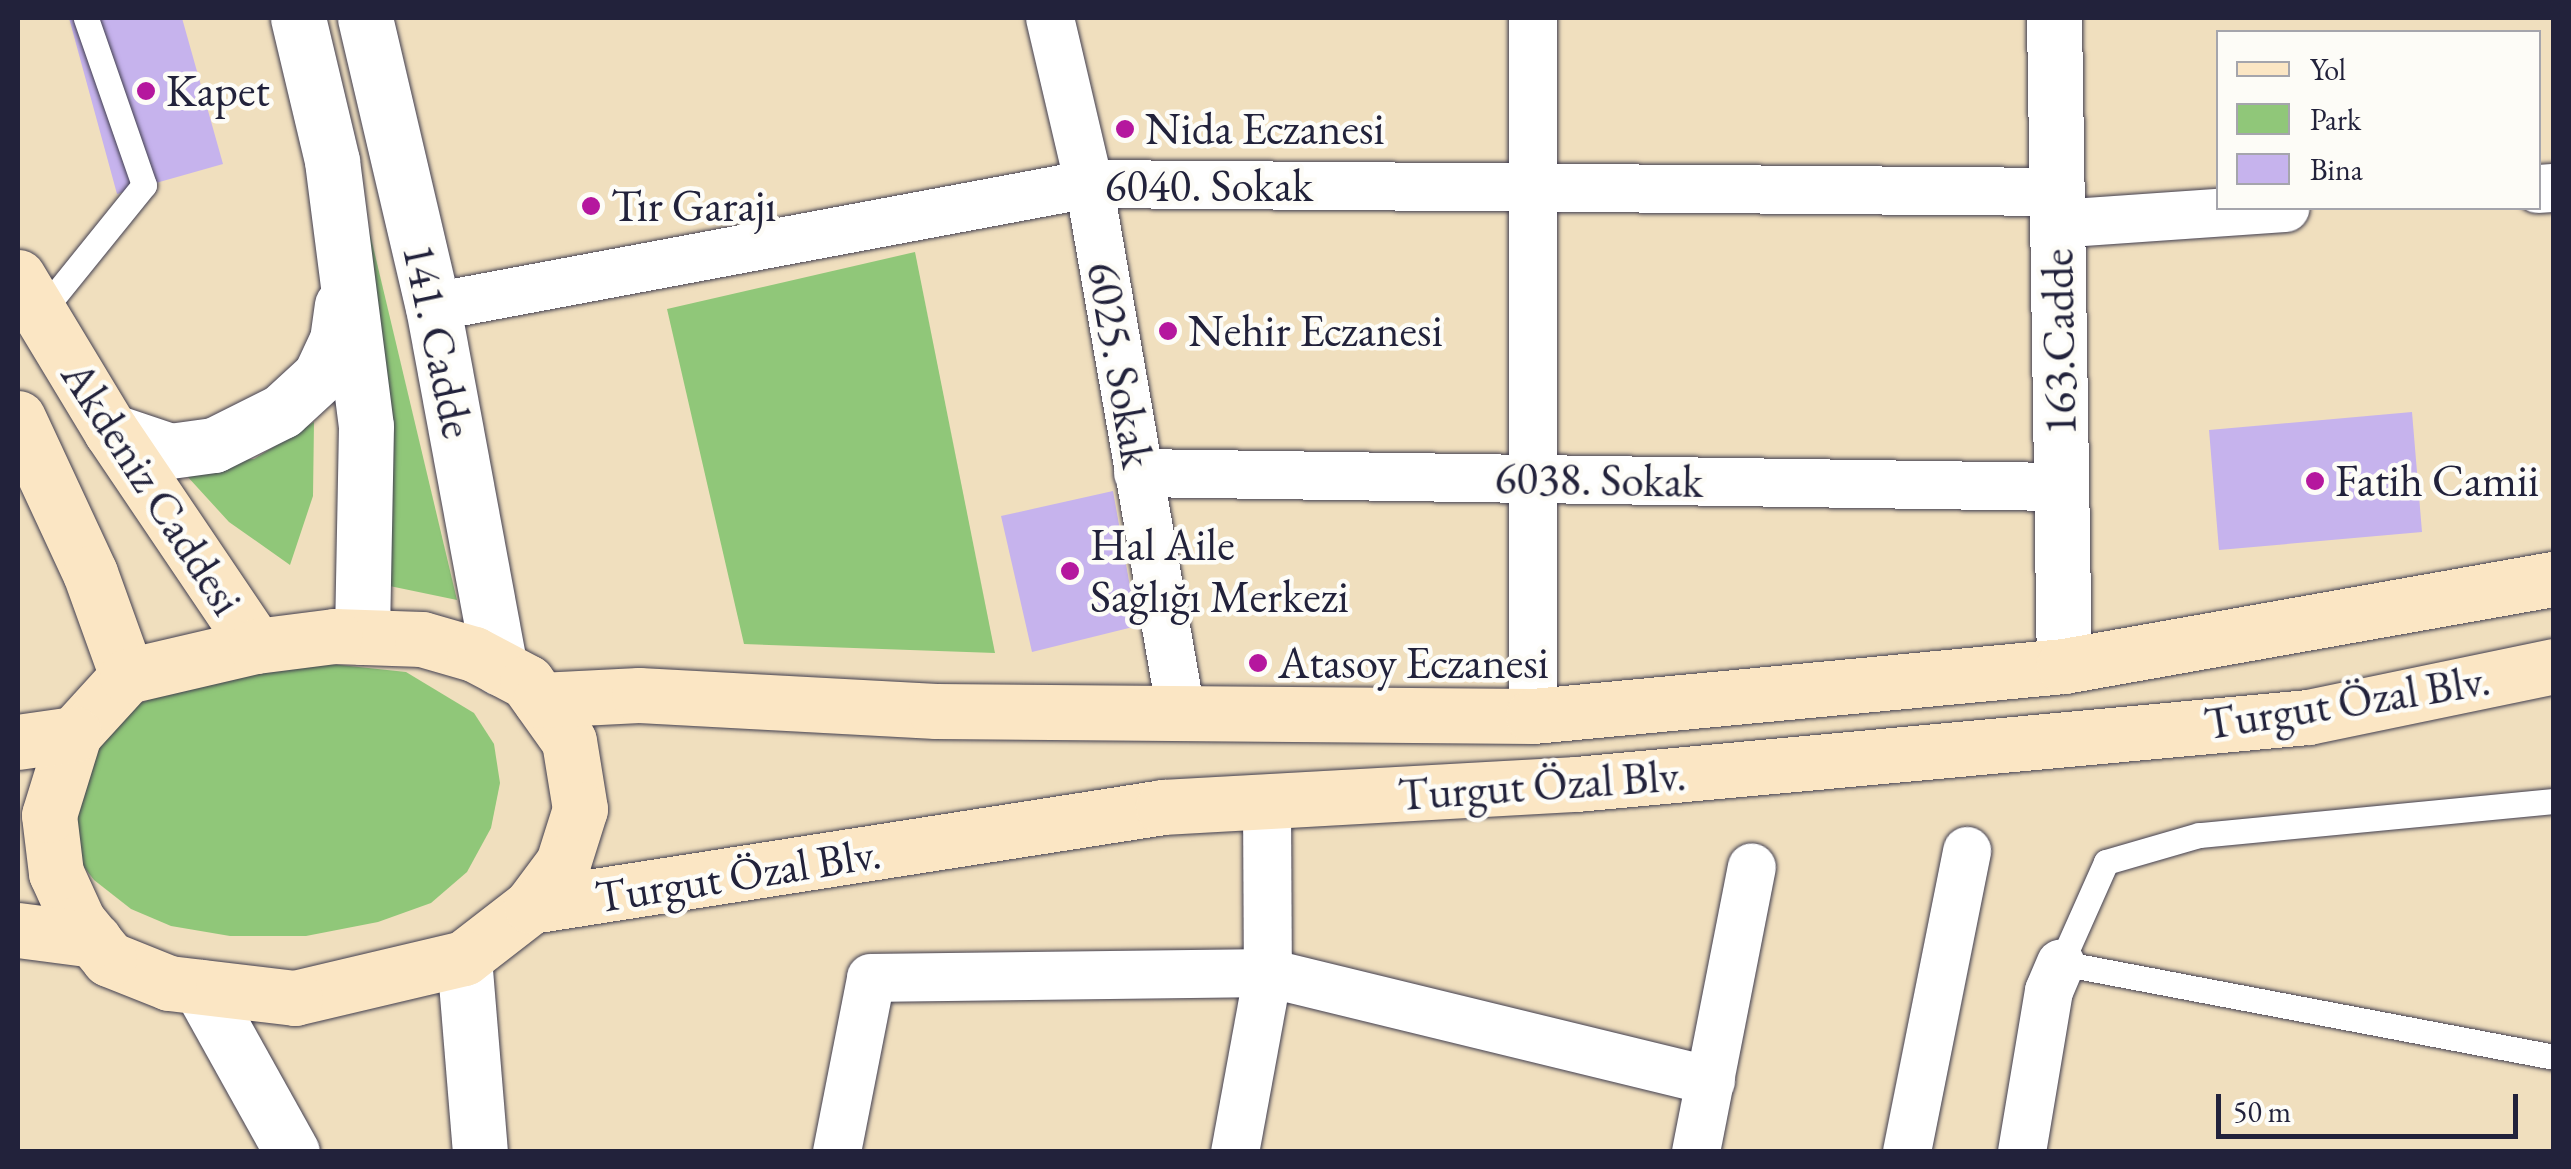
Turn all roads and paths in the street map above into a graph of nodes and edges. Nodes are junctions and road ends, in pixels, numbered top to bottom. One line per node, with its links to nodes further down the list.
1 (86, 18): 14 (lane)
2 (298, 18): 8 (street, 141. Cadde)
3 (364, 18): 7 (street, 141. Cadde)
4 (1050, 18): 9 (street, 6025. Sokak)
5 (1533, 18): 10 (street)
6 (2054, 18): 11 (street, 163.Cadde)
7 (392, 136): 8 (street); 15 (street, 141. Cadde)
8 (332, 161): 13 (street, 141. Cadde)
9 (1089, 184): 10 (street, 6040. Sokak); 15 (street, 6040. Sokak); 18 (street, 6025. Sokak)
10 (1536, 188): 11 (street, 6040. Sokak); 19 (street)
11 (2057, 208): 12 (street, 6040. Sokak); 20 (street, 163.Cadde)
12 (2216, 208)
13 (346, 282): 17 (street); 22 (street, 141. Cadde)
14 (28, 296): 17 (main road, Akdeniz Caddesi)
15 (433, 307): 27 (street, 141. Cadde)
16 (18, 418): 26 (main road, Akdeniz Caddesi)
17 (111, 431): 23 (main road, Akdeniz Caddesi)
18 (1138, 473): 19 (street, 6038. Sokak); 28 (street, 6025. Sokak)
19 (1531, 479): 20 (street, 6038. Sokak); 29 (street)
20 (2061, 487): 24 (street, 163.Cadde)
21 (2554, 579): 24 (main road, Turgut Özal Blv.)
22 (362, 638): 23 (main road); 27 (main road)
23 (256, 646): 26 (main road)
24 (2064, 666): 29 (main road, Turgut Özal Blv.)
25 (2554, 666): 33 (main road, Turgut Özal Blv.)
26 (127, 676): 30 (main road)
27 (520, 684): 28 (main road, Turgut Özal Blv.); 36 (main road)
28 (1181, 713): 29 (main road, Turgut Özal Blv.)
29 (1533, 716)
30 (74, 734): 31 (main road); 38 (main road)
31 (18, 742)
32 (2554, 801): 40 (lane)
33 (1267, 802): 36 (main road, Turgut Özal Blv.); 41 (street)
34 (1967, 851): 50 (street)
35 (1752, 867): 44 (street)
36 (531, 906): 39 (main road)
37 (18, 930): 38 (main road)
38 (94, 940): 42 (main road)
39 (464, 958): 42 (main road); 46 (street)
40 (2061, 963): 43 (lane); 51 (street)
41 (1268, 973): 44 (street); 47 (street); 48 (street)
42 (200, 987): 45 (street)
43 (2554, 1056)
44 (1711, 1080): 49 (street)
45 (292, 1152)
46 (480, 1152)
47 (838, 1152)
48 (1235, 1152)
49 (1696, 1152)
50 (1907, 1152)
51 (2022, 1152)

